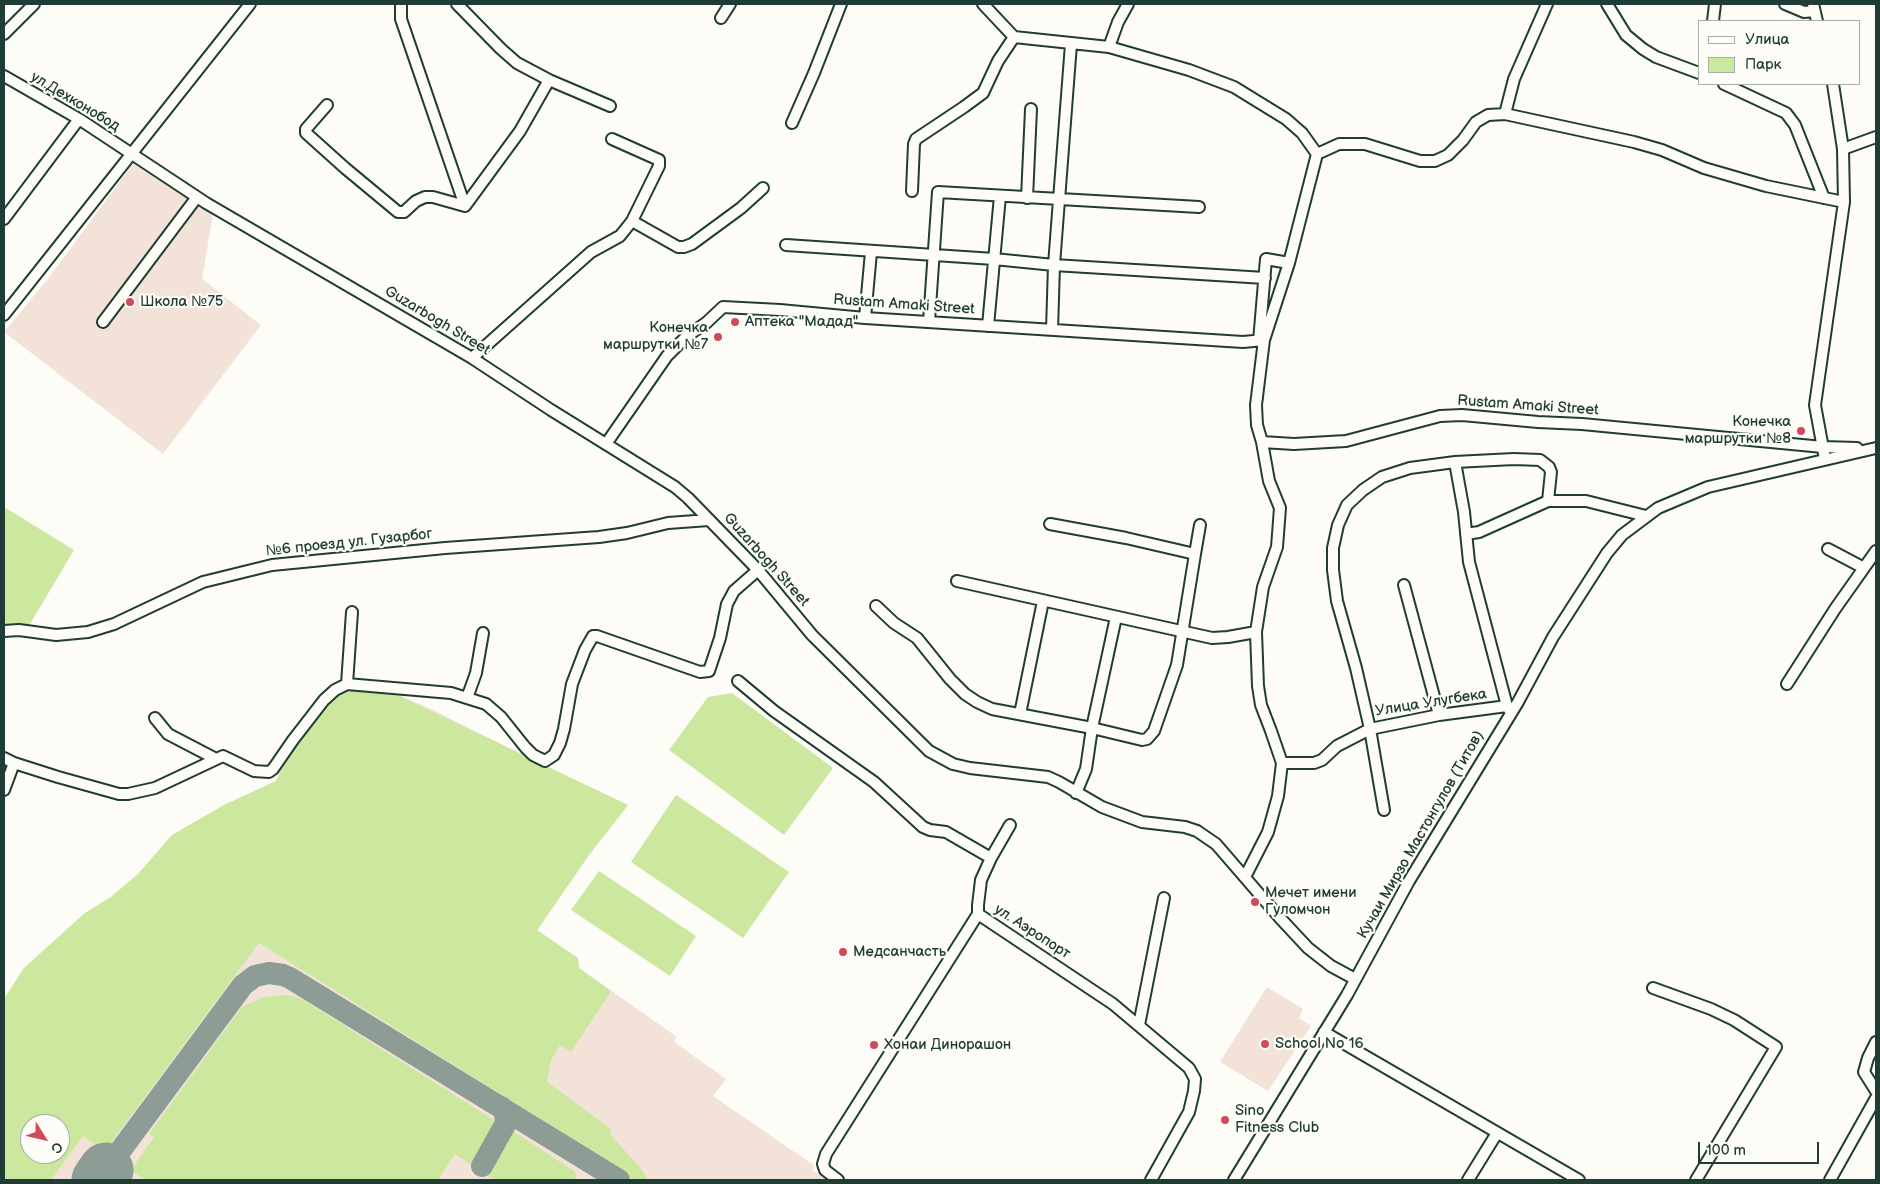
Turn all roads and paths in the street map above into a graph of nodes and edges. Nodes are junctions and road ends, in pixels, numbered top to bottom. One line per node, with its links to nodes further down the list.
1 (34, 4): 16 (street)
2 (250, 4): 34 (street)
3 (401, 4): 44 (street)
4 (458, 4): 22 (street)
5 (730, 4): 14 (street)
6 (841, 4): 30 (street)
7 (983, 4): 17 (street)
8 (1128, 4): 19 (street)
9 (1547, 4): 28 (street)
10 (1608, 4): 20 (street)
11 (1715, 4): 15 (street)
12 (1785, 4): 13 (street)
13 (1815, 12)
14 (721, 18)
15 (1713, 20)
16 (4, 34)
17 (1014, 37): 18 (street); 37 (street)
18 (1072, 44): 19 (street); 42 (street)
19 (1109, 47): 35 (street)
20 (1698, 70)
21 (4, 76): 29 (street, ул.Дехконобод)
22 (549, 80): 26 (street); 44 (street)
23 (1726, 85): 41 (street)
24 (1833, 85): 33 (street)
25 (327, 105): 44 (street)
26 (610, 106)
27 (1031, 109): 40 (street)
28 (1505, 114): 35 (street); 41 (street)
29 (79, 119): 34 (street, ул.Дехконобод); 46 (street)
30 (792, 123)
31 (1876, 137): 33 (street)
32 (612, 139): 47 (street)
33 (1844, 149): 43 (street)
34 (131, 154): 39 (street, Guzarbogh Street); 55 (street)
35 (1316, 154): 52 (street)
36 (763, 188): 47 (street)
37 (912, 191)
38 (1000, 196): 40 (street); 50 (street); 51 (street)
39 (197, 198): 57 (street); 62 (street, Guzarbogh Street)
40 (1026, 198): 42 (street)
41 (1824, 198): 43 (street)
42 (1059, 199): 45 (street); 53 (street)
43 (1844, 202): 65 (street)
44 (465, 206)
45 (1199, 208)
46 (4, 219)
47 (632, 221): 62 (street)
48 (786, 245): 49 (street)
49 (871, 252): 50 (street); 56 (street)
50 (934, 256): 51 (street); 58 (street)
51 (994, 259): 53 (street); 59 (street)
52 (1289, 263): 54 (street); 61 (street)
53 (1054, 265): 54 (street); 60 (street)
54 (1265, 278): 61 (street)
55 (4, 315)
56 (865, 318): 58 (street, Rustam Amaki Street); 64 (street, Rustam Amaki Street)
57 (103, 322)
58 (929, 322): 59 (street, Rustam Amaki Street)
59 (988, 326): 60 (street, Rustam Amaki Street)
60 (1052, 330): 61 (street, Rustam Amaki Street)
61 (1262, 341): 63 (street)
62 (472, 358): 64 (street, Guzarbogh Street)
63 (1262, 442): 65 (street, Rustam Amaki Street); 88 (street)
64 (606, 444): 71 (street, Guzarbogh Street)
65 (1823, 447): 66 (street, Rustam Amaki Street); 67 (street)
66 (1876, 448): 67 (street, Кучаи Мирзо Мастонгулов (Титов))
67 (1825, 459): 70 (street, Кучаи Мирзо Мастонгулов (Титов))
68 (1455, 462): 69 (street); 74 (street); 99 (street)
69 (1548, 501): 70 (street); 74 (street)
70 (1646, 516): 94 (street, Кучаи Мирзо Мастонгулов (Титов))
71 (709, 520): 79 (street, Guzarbogh Street); 86 (street, №6 проезд ул. Гузарбог)
72 (1050, 524): 77 (street)
73 (1200, 525): 77 (street)
74 (1466, 534): 94 (street)
75 (1828, 549): 78 (street)
76 (1876, 551): 78 (street)
77 (1196, 554): 87 (street)
78 (1864, 568): 92 (street)
79 (758, 570): 93 (street); 105 (street, Guzarbogh Street)
80 (957, 581): 82 (street)
81 (1404, 585): 96 (street)
82 (1044, 601): 85 (street); 95 (street)
83 (876, 606): 95 (street)
84 (352, 612): 91 (street)
85 (1116, 617): 87 (street); 98 (street)
86 (4, 630)
87 (1183, 632): 88 (street); 98 (street)
88 (1256, 632): 103 (street)
89 (483, 633): 93 (street)
90 (738, 681): 108 (street)
91 (347, 684): 93 (street); 101 (street)
92 (1787, 684)
93 (468, 698)
94 (1509, 710): 96 (street, Улица Улугбека); 112 (street, Кучаи Мирзо Мастонгулов (Титов))
95 (1020, 714): 98 (street)
96 (1439, 716): 99 (street, Улица Улугбека)
97 (156, 718): 101 (street)
98 (1092, 728): 105 (street)
99 (1370, 729): 103 (street, Улица Улугбека); 106 (street)
100 (4, 758): 102 (street)
101 (216, 759): 102 (street)
102 (14, 763): 104 (street)
103 (1282, 763): 109 (street)
104 (4, 790)
105 (1076, 793): 109 (street, Guzarbogh Street)
106 (1384, 810)
107 (1010, 825): 108 (street)
108 (991, 858): 111 (street)
109 (1245, 878): 112 (street, Guzarbogh Street)
110 (1164, 898): 114 (street)
111 (978, 914): 114 (street, ул. Аэропорт); 120 (street, ул. Аэропорт)
112 (1355, 979): 115 (street, Кучаи Мирзо Мастонгулов (Титов))
113 (1653, 988): 125 (street)
114 (1139, 1025): 121 (street, ул. Аэропорт)
115 (1324, 1032): 119 (street); 122 (street, Кучаи Мирзо Мастонгулов (Титов))
116 (1876, 1042): 117 (street)
117 (1876, 1091)
118 (1876, 1098): 126 (street)
119 (1497, 1132): 123 (street); 124 (street)
120 (834, 1177)
121 (1150, 1180)
122 (1234, 1180)
123 (1468, 1180)
124 (1579, 1180)
125 (1696, 1180)
126 (1830, 1180)

